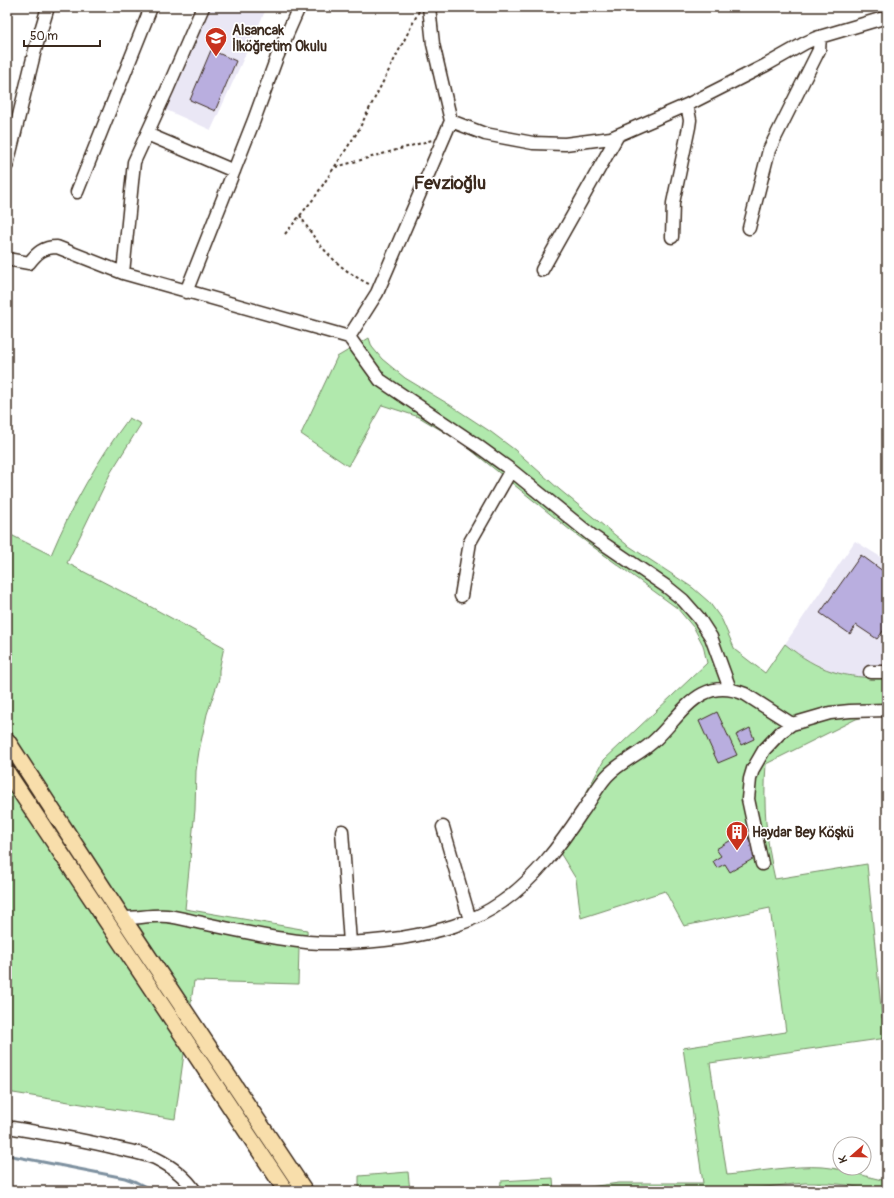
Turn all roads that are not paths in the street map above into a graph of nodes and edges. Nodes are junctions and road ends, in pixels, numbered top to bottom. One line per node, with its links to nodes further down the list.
1 (48, 7): 12 (street)
2 (150, 7): 14 (street)
3 (203, 7): 10 (street)
4 (299, 7): 13 (street)
5 (430, 7): 9 (street)
6 (887, 17): 7 (street)
7 (820, 37): 8 (street); 15 (street)
8 (687, 105): 11 (street); 16 (street)
9 (451, 121): 11 (street); 21 (street)
10 (147, 134): 13 (street); 19 (street)
11 (618, 134): 18 (street)
12 (7, 165)
13 (234, 171): 20 (street)
14 (77, 192)
15 (749, 228)
16 (672, 238)
17 (7, 259): 19 (street)
18 (542, 270)
19 (123, 273): 20 (street)
20 (186, 292): 21 (street)
21 (348, 337): 22 (street)
22 (511, 470): 23 (street); 26 (street)
23 (461, 596)
24 (870, 672): 25 (street)
25 (887, 672)
26 (730, 689): 28 (street); 35 (street)
27 (887, 710): 28 (street)
28 (792, 724): 33 (street)
29 (7, 740): 34 (main road)
30 (7, 772): 39 (main road)
31 (443, 827): 35 (street)
32 (342, 831): 36 (street)
33 (762, 864)
34 (123, 918): 36 (street); 40 (main road)
35 (470, 920): 36 (street)
36 (350, 943)
37 (7, 1127): 38 (street)
38 (194, 1191)
39 (286, 1191)
40 (304, 1191)

